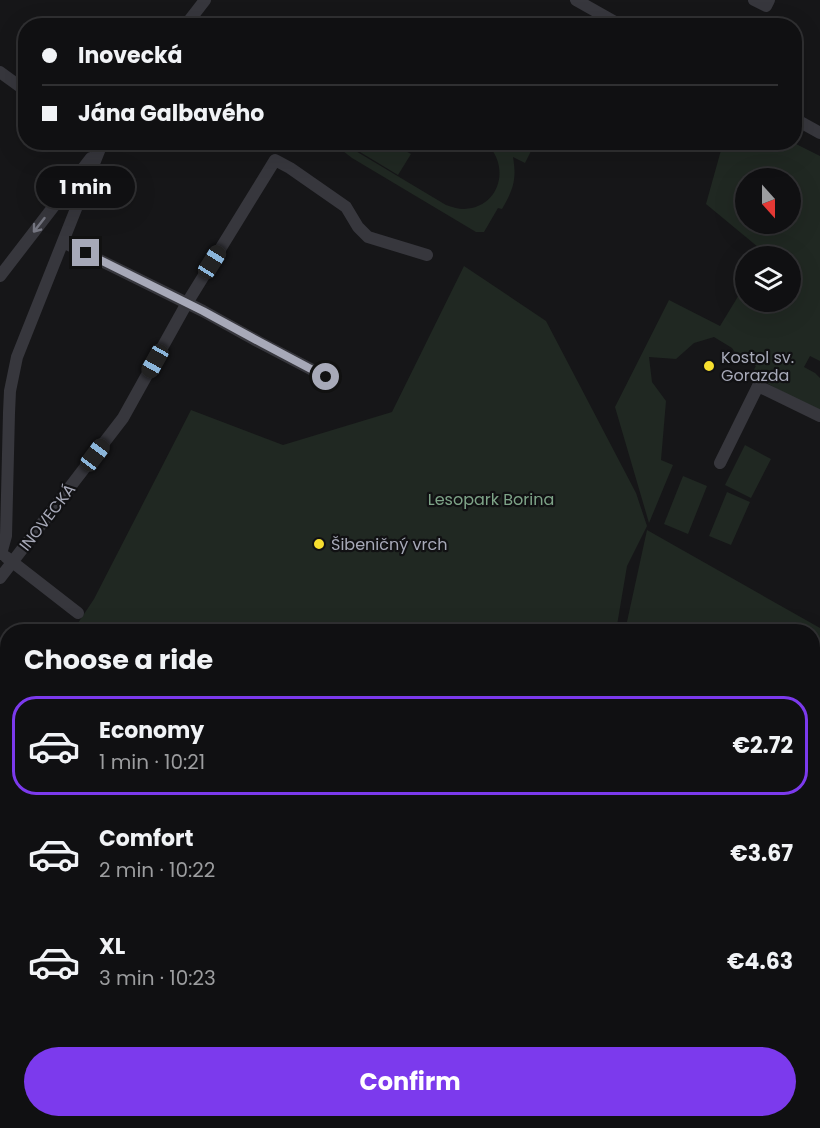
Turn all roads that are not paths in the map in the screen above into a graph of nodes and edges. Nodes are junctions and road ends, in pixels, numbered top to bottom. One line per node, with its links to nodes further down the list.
1 (205, 0): 6 (street)
2 (576, 0): 5 (street)
3 (754, 0): 4 (street)
4 (769, 0)
5 (593, 4): 7 (street)
6 (191, 18)
7 (611, 18)
8 (0, 72): 9 (street)
9 (18, 85)
10 (802, 124): 11 (street)
11 (820, 133)
12 (95, 150): 16 (street, one-way to 16)
13 (98, 150): 14 (street)
14 (63, 242): 17 (street); 21 (street)
15 (427, 255): 17 (street, INOVECKÁ)
16 (0, 276)
17 (187, 303): 18 (street); 22 (street, INOVECKÁ)
18 (326, 377)
19 (820, 416): 20 (street)
20 (720, 463)
21 (1, 553): 22 (street)
22 (12, 562): 23 (street, INOVECKÁ); 24 (street)
23 (0, 578)
24 (78, 613)
25 (680, 1128): 26 (street)
26 (687, 1128)

